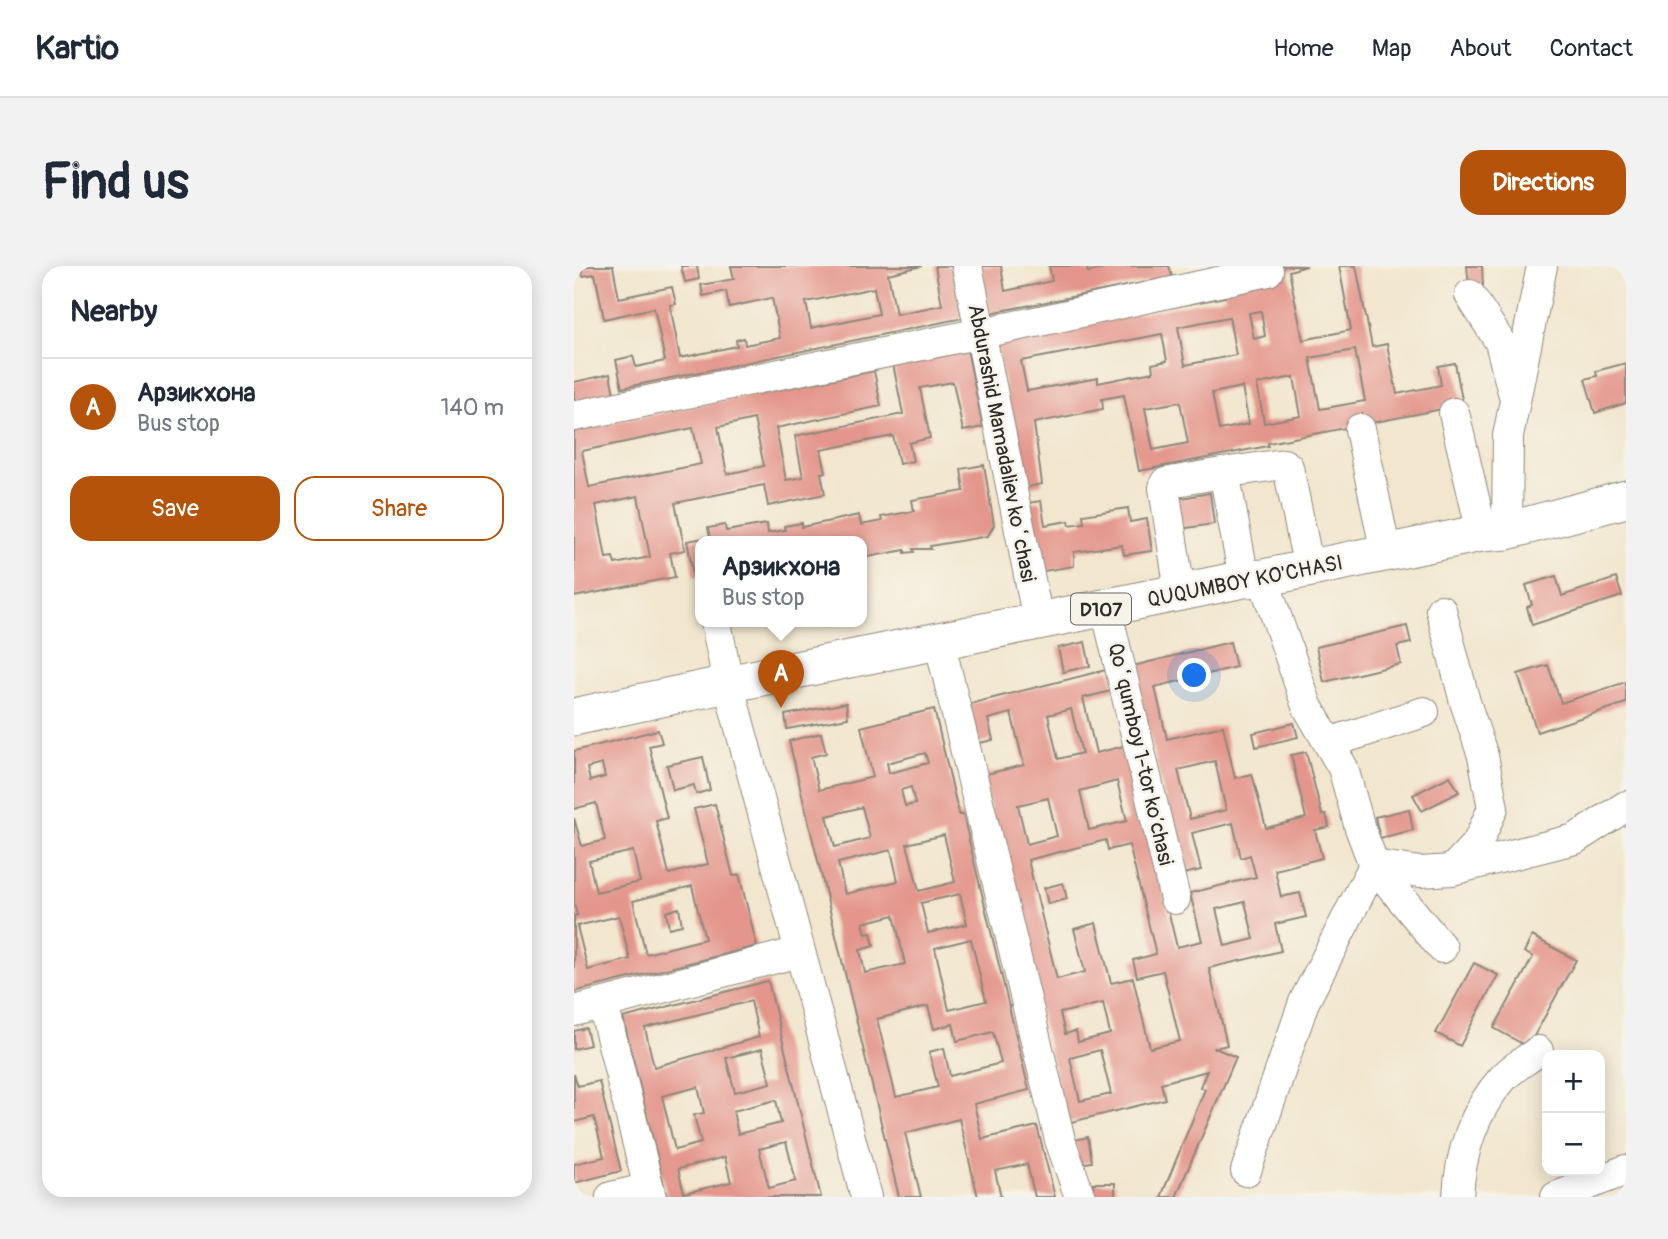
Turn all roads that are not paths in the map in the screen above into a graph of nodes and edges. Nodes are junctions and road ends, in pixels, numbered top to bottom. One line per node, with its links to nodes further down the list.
1 (967, 266): 5 (street, Abdurashid Mamadaliev koʻchasi)
2 (1542, 266): 6 (street)
3 (1268, 271): 5 (street)
4 (1470, 295): 6 (street)
5 (981, 333): 8 (street); 19 (street, Abdurashid Mamadaliev koʻchasi)
6 (1515, 399): 12 (street)
7 (1454, 413): 12 (street)
8 (574, 416)
9 (1360, 429): 13 (street)
10 (1222, 473): 14 (street); 15 (street); 16 (street)
11 (1626, 499): 12 (main road, QUQUMBOY KO'CHASI / D107)
12 (1495, 532): 13 (main road, QUQUMBOY KO'CHASI / D107)
13 (1386, 553): 14 (main road, QUQUMBOY KO'CHASI / D107)
14 (1309, 569): 15 (main road, QUQUMBOY KO'CHASI / D107)
15 (1254, 579): 16 (main road, QUQUMBOY KO'CHASI / D107); 25 (street)
16 (1180, 592): 17 (main road, QUQUMBOY KO'CHASI / D107)
17 (1107, 608): 19 (main road, QUQUMBOY KO'CHASI / D107); 29 (street, Qoʻqumboy 1-tor koʼchasi)
18 (1441, 610): 28 (street)
19 (1038, 620): 21 (main road, QUQUMBOY KO'CHASI / D107)
20 (717, 627): 22 (street)
21 (939, 640): 22 (main road, QUQUMBOY KO'CHASI / D107); 40 (street)
22 (728, 683): 24 (main road, QUQUMBOY KO'CHASI / D107); 31 (street)
23 (1424, 712): 25 (street)
24 (574, 717)
25 (1329, 743): 27 (street)
26 (1626, 806): 28 (street)
27 (1374, 865): 28 (street); 30 (street); 36 (street)
28 (1452, 870)
29 (1175, 899)
30 (1442, 948)
31 (799, 952): 32 (street); 39 (street)
32 (603, 1004): 33 (street); 37 (street)
33 (574, 1011)
34 (1538, 1051): 41 (street)
35 (1626, 1170): 42 (street)
36 (1246, 1171)
37 (650, 1192): 38 (street)
38 (611, 1197)
39 (866, 1197)
40 (1080, 1197)
41 (1458, 1197)
42 (1556, 1197)

